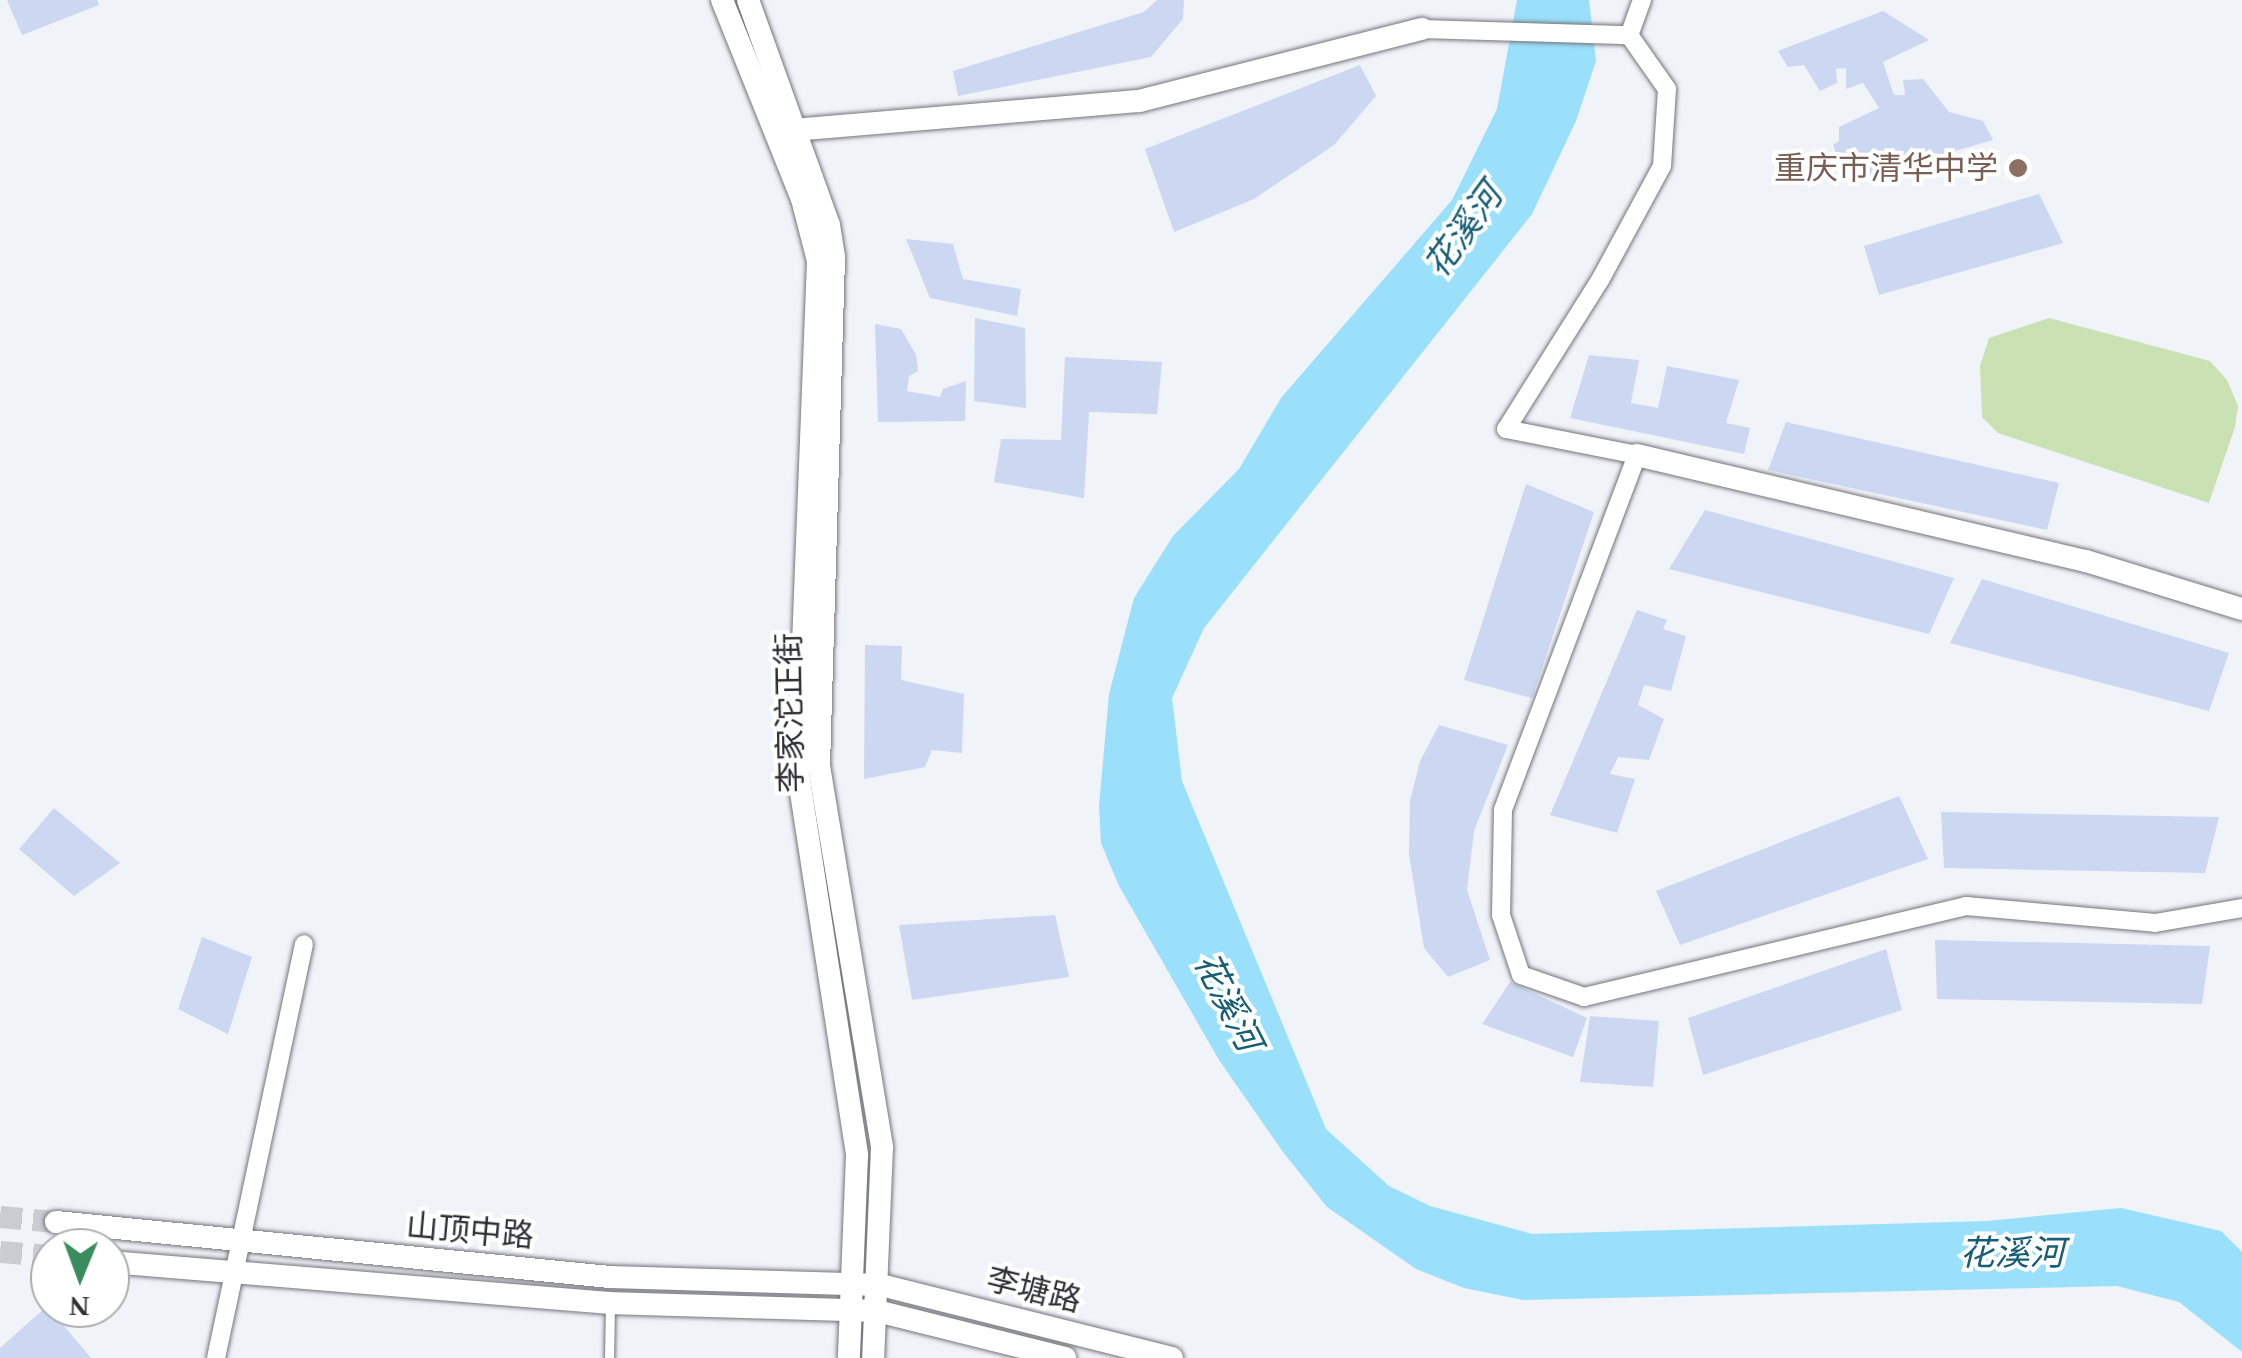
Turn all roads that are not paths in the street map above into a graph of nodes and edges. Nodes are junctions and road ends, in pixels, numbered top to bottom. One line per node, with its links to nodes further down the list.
1 (722, 0): 6 (main road)
2 (748, 0): 6 (main road)
3 (1642, 0): 5 (street)
4 (1422, 28): 5 (street); 6 (main road)
5 (1629, 36): 7 (street)
6 (783, 131): 15 (main road, 李家沱正街); 16 (main road, 李家沱正街)
7 (1637, 456): 8 (main road); 9 (street)
8 (2242, 609)
9 (2242, 908)
10 (304, 944): 12 (street)
11 (56, 1222): 12 (main road, 山顶中路)
12 (246, 1244): 14 (street); 15 (main road, 山顶中路)
13 (130, 1264): 14 (main road, 山顶中路)
14 (238, 1274): 17 (main road, 山顶中路); 20 (street)
15 (854, 1284): 16 (main road, 山顶中路); 18 (main road, 李家沱正街)
16 (881, 1286): 19 (main road, 李家沱正街); 25 (main road, 李塘路)
17 (610, 1303): 18 (main road, 山顶中路); 21 (lane)
18 (853, 1310): 19 (main road, 山顶中路); 22 (main road, 李家沱正街)
19 (878, 1311): 23 (main road, 李家沱正街); 24 (main road, 李塘路)
20 (216, 1358)
21 (609, 1358)
22 (849, 1358)
23 (874, 1358)
24 (1065, 1358)
25 (1172, 1358)

